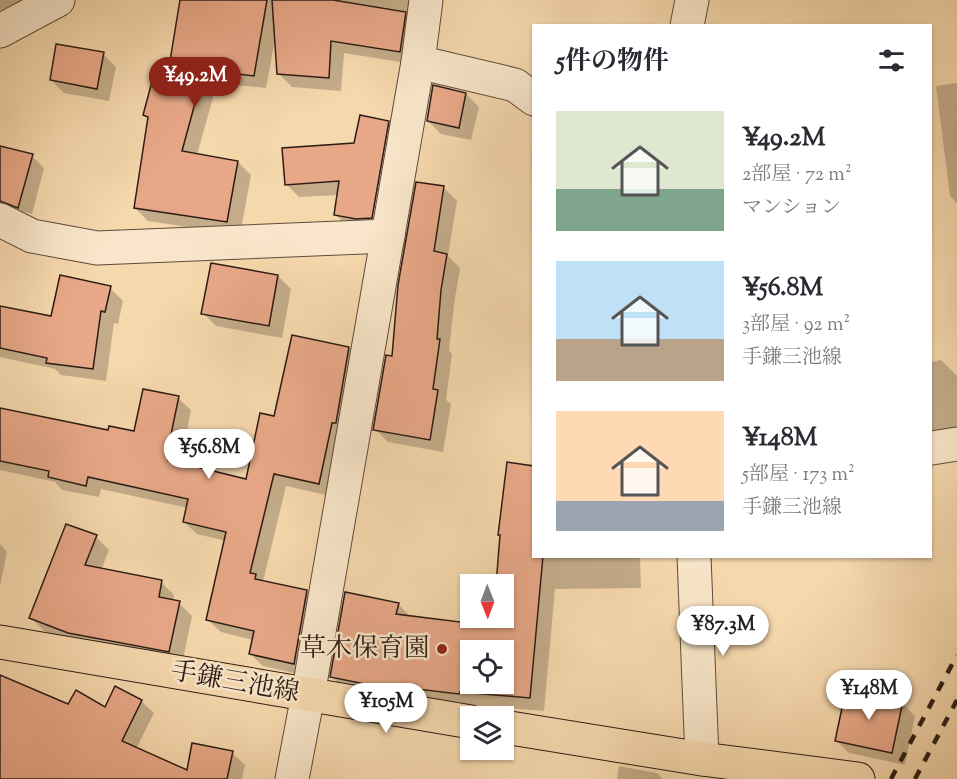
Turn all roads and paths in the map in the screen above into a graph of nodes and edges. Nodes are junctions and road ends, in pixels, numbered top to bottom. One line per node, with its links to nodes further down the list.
1 (58, 0): 5 (street)
2 (426, 0): 6 (street)
3 (692, 0): 4 (street)
4 (687, 24)
5 (0, 31)
6 (418, 62): 7 (street); 9 (street)
7 (532, 98)
8 (0, 220): 9 (street)
9 (388, 236): 14 (street)
10 (957, 444): 11 (street)
11 (932, 448)
12 (694, 558): 17 (street)
13 (0, 642): 14 (main road, 手鎌三池線)
14 (308, 695): 15 (main road, 手鎌三池線); 18 (street)
15 (460, 720)
16 (514, 729): 17 (main road)
17 (702, 759): 19 (main road)
18 (292, 779)
19 (858, 779)

